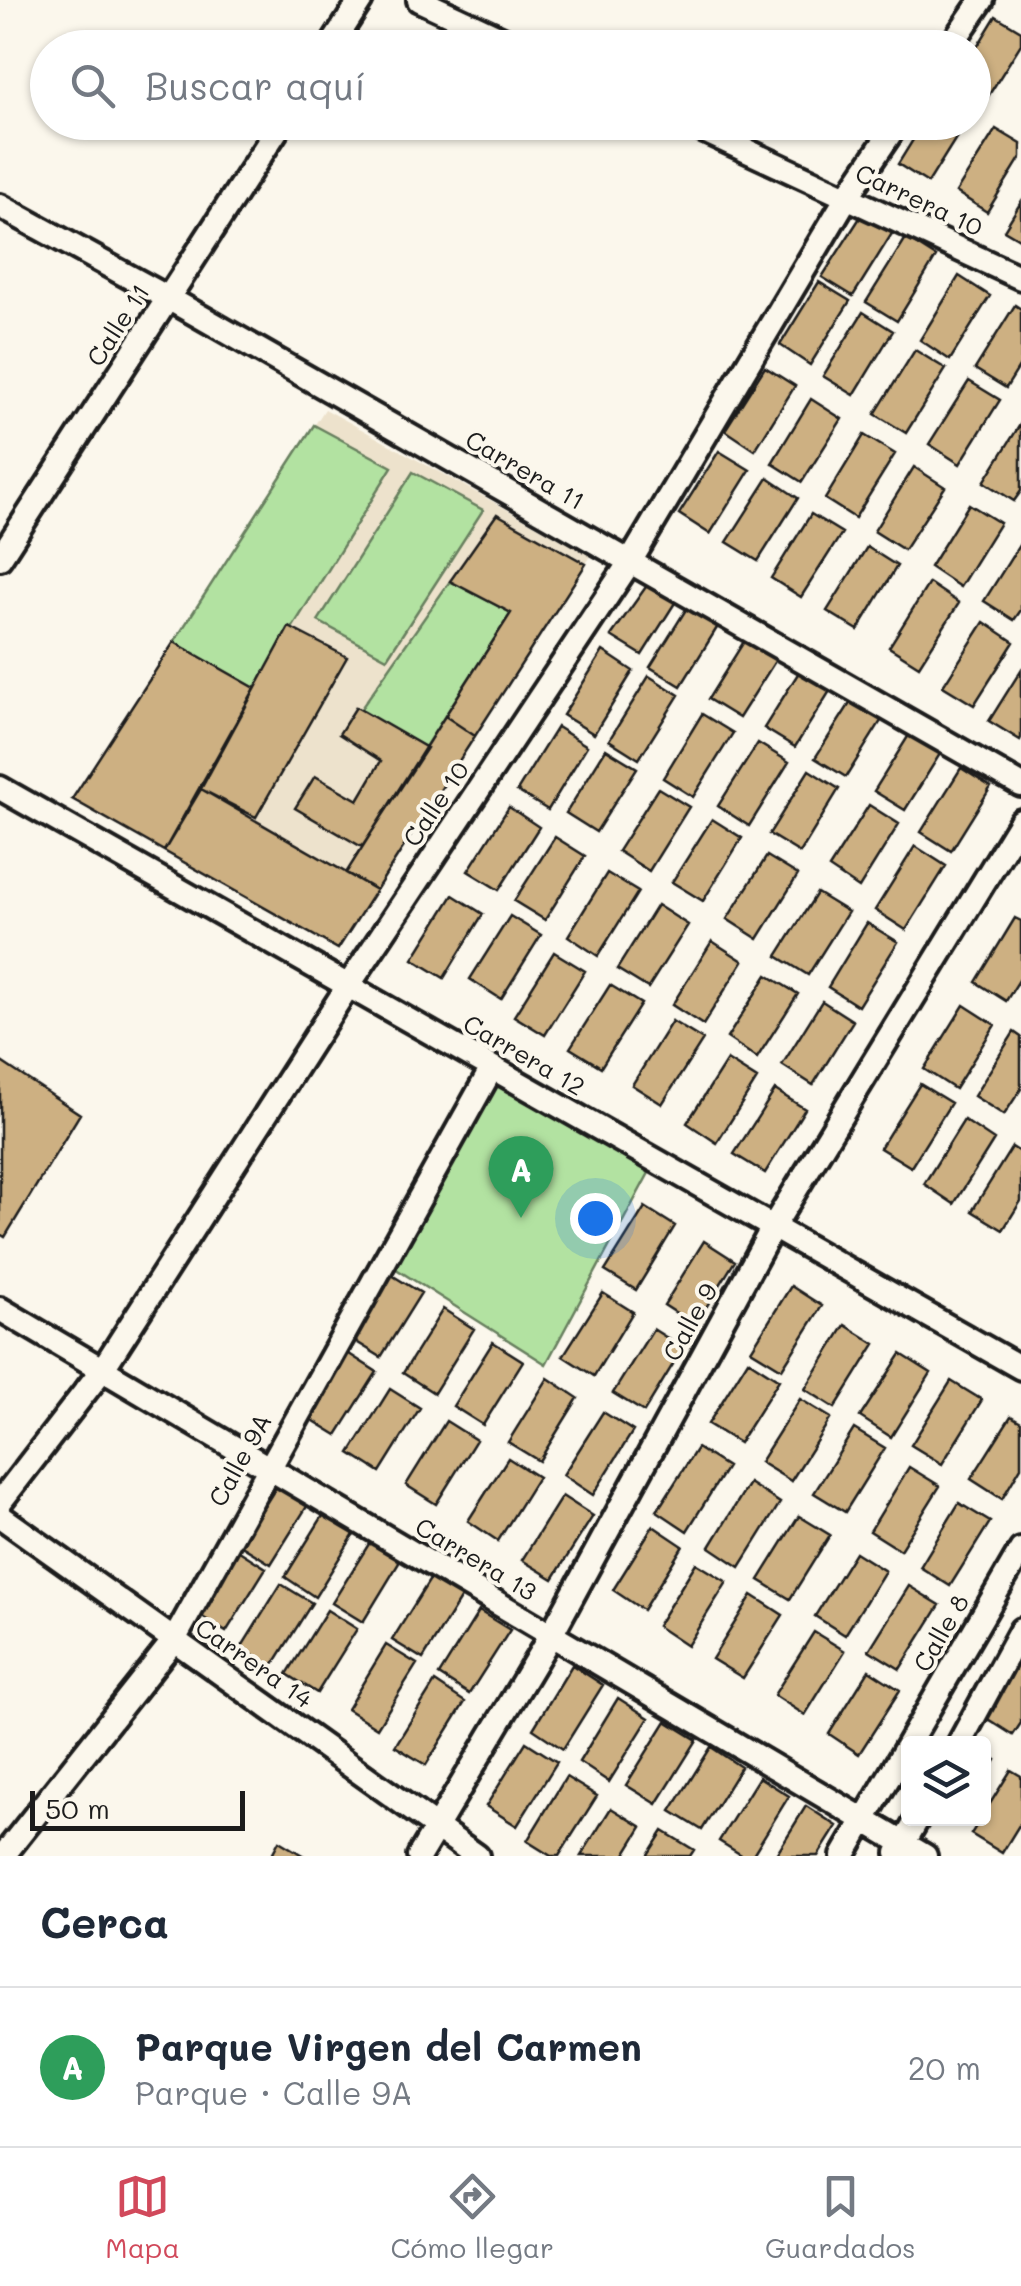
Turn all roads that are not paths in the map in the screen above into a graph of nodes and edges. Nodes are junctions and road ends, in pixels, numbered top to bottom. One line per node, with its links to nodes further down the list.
1 (361, 0): 4 (street)
2 (419, 0): 5 (street)
3 (982, 0): 6 (street)
4 (342, 30)
5 (483, 30)
6 (962, 30)
7 (270, 140): 13 (street, Calle 11)
8 (724, 140): 10 (street, Carrera 10)
9 (886, 140): 10 (street, Calle 10)
10 (847, 197): 12 (street, Carrera 10); 15 (street, Calle 10)
11 (0, 206): 13 (street, Carrera 11)
12 (1021, 278)
13 (168, 298): 14 (street, Calle 11); 15 (street, Carrera 11)
14 (0, 558)
15 (630, 562): 16 (street, Carrera 11); 19 (street, Calle 10)
16 (1021, 786)
17 (0, 788): 19 (street, Carrera 12)
18 (1021, 821): 21 (street, Calle 9)
19 (348, 986): 20 (street, Carrera 12); 24 (street, Calle 10)
20 (492, 1068): 21 (street, Carrera 12); 25 (street, Calle 9A)
21 (773, 1228): 23 (street, Carrera 12); 30 (street, Calle 9)
22 (0, 1309): 24 (street, Carrera 13)
23 (1021, 1368)
24 (102, 1370): 25 (street, Carrera 13); 26 (street, Calle 10)
25 (267, 1468): 30 (street, Carrera 13); 31 (street, Calle 9A)
26 (0, 1502)
27 (0, 1516): 31 (street, Carrera 14)
28 (1021, 1550): 33 (street, Calle 8)
29 (1021, 1630): 32 (street)
30 (551, 1635): 33 (street, Carrera 13); 35 (street, Calle 9)
31 (174, 1640): 35 (street, Carrera 14); 37 (street, Calle 9A)
32 (963, 1736)
33 (864, 1820): 36 (street, Carrera 13); 40 (street, Calle 8)
34 (914, 1826): 36 (street)
35 (436, 1827): 38 (street, Calle 9); 39 (street, Carrera 14)
36 (900, 1850): 41 (street, Carrera 13)
37 (3, 1856)
38 (419, 1856)
39 (477, 1856)
40 (843, 1856)
41 (925, 1856)

